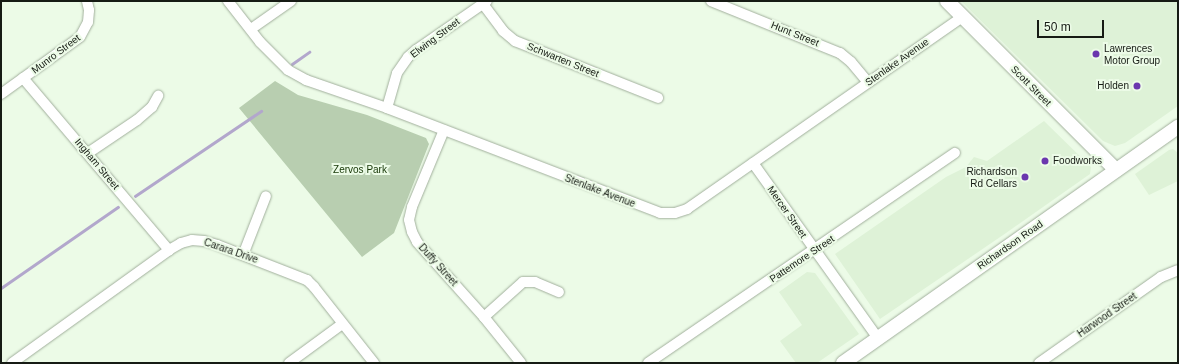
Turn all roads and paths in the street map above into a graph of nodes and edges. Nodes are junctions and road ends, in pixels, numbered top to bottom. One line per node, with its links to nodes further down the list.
1 (87, 1): 10 (street, Munro Street)
2 (228, 1): 9 (street, Stenlake Avenue)
3 (291, 1): 9 (street)
4 (712, 1): 7 (street, Hunt Street)
5 (947, 1): 8 (main road, Scott Street)
6 (485, 2): 14 (street, Schwarten Street); 15 (street, Elwing Street)
7 (735, 5): 11 (street, Hunt Street)
8 (962, 17): 11 (street, Stenlake Avenue); 21 (main road, Scott Street)
9 (251, 29): 15 (street, Stenlake Avenue)
10 (24, 78): 12 (street, Munro Street); 18 (street, Ingham Street)
11 (868, 82): 20 (street, Stenlake Avenue)
12 (1, 94)
13 (158, 96): 18 (street)
14 (658, 98)
15 (387, 108): 17 (street, Stenlake Avenue)
16 (1178, 128): 21 (main road, Richardson Road)
17 (444, 130): 20 (street, Stenlake Avenue); 28 (street, Duffy Street)
18 (88, 153): 23 (street, Ingham Street)
19 (956, 153): 24 (street, Pattemore Street)
20 (753, 163): 24 (street, Mercer Street)
21 (1116, 170): 30 (main road, Richardson Road)
22 (266, 196): 25 (street)
23 (169, 250): 25 (street, Carara Drive); 31 (street, Carara Drive)
24 (815, 250): 30 (street, Mercer Street); 35 (street, Pattemore Street)
25 (243, 255): 29 (street, Carara Drive)
26 (1178, 270): 37 (street, Harwood Street)
27 (559, 292): 28 (street)
28 (484, 317): 34 (street, Duffy Street)
29 (342, 324): 32 (street); 33 (street, Carara Drive)
30 (878, 338): 36 (main road, Richardson Road)
31 (12, 363)
32 (289, 363)
33 (374, 363)
34 (521, 363)
35 (648, 363)
36 (842, 363)
37 (1039, 363)

